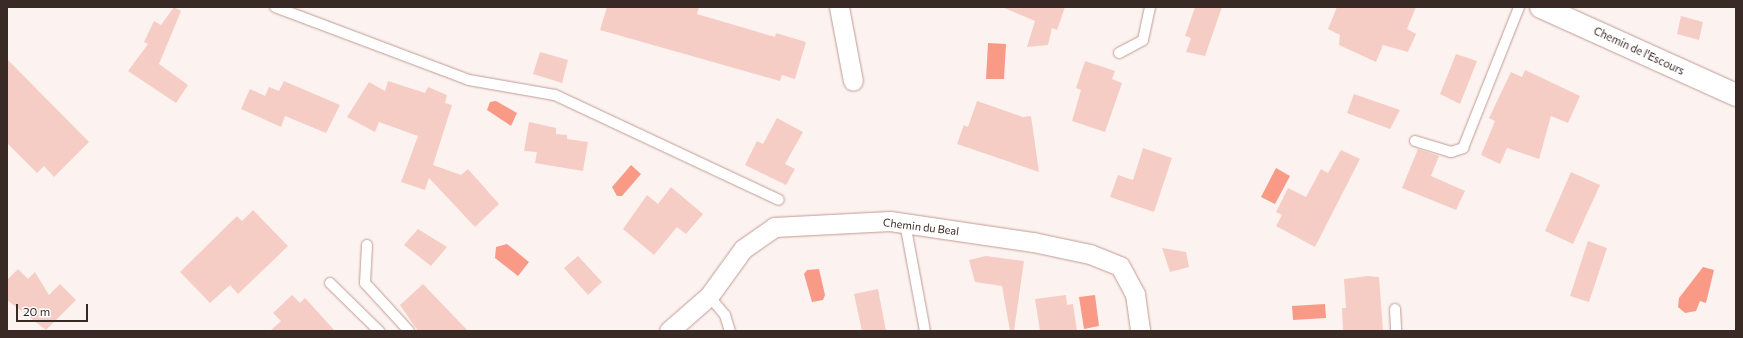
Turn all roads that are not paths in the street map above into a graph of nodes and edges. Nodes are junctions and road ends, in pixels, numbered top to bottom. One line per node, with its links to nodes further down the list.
1 (275, 7): 10 (lane)
2 (839, 7): 7 (street)
3 (1150, 7): 6 (lane)
4 (1519, 7): 9 (lane)
5 (1541, 7): 8 (street, Chemin de l'Escours)
6 (1118, 53)
7 (853, 80)
8 (1736, 95)
9 (1415, 141)
10 (779, 200)
11 (905, 223): 14 (street, Chemin du Beal); 20 (lane); 21 (street, Chemin du Beal)
12 (367, 245): 17 (lane)
13 (330, 282): 16 (lane)
14 (709, 296): 18 (street, Chemin du Beal); 19 (lane)
15 (1394, 309): 22 (lane)
16 (379, 331)
17 (409, 331)
18 (669, 331)
19 (730, 331)
20 (925, 331)
21 (1140, 331)
22 (1396, 331)

